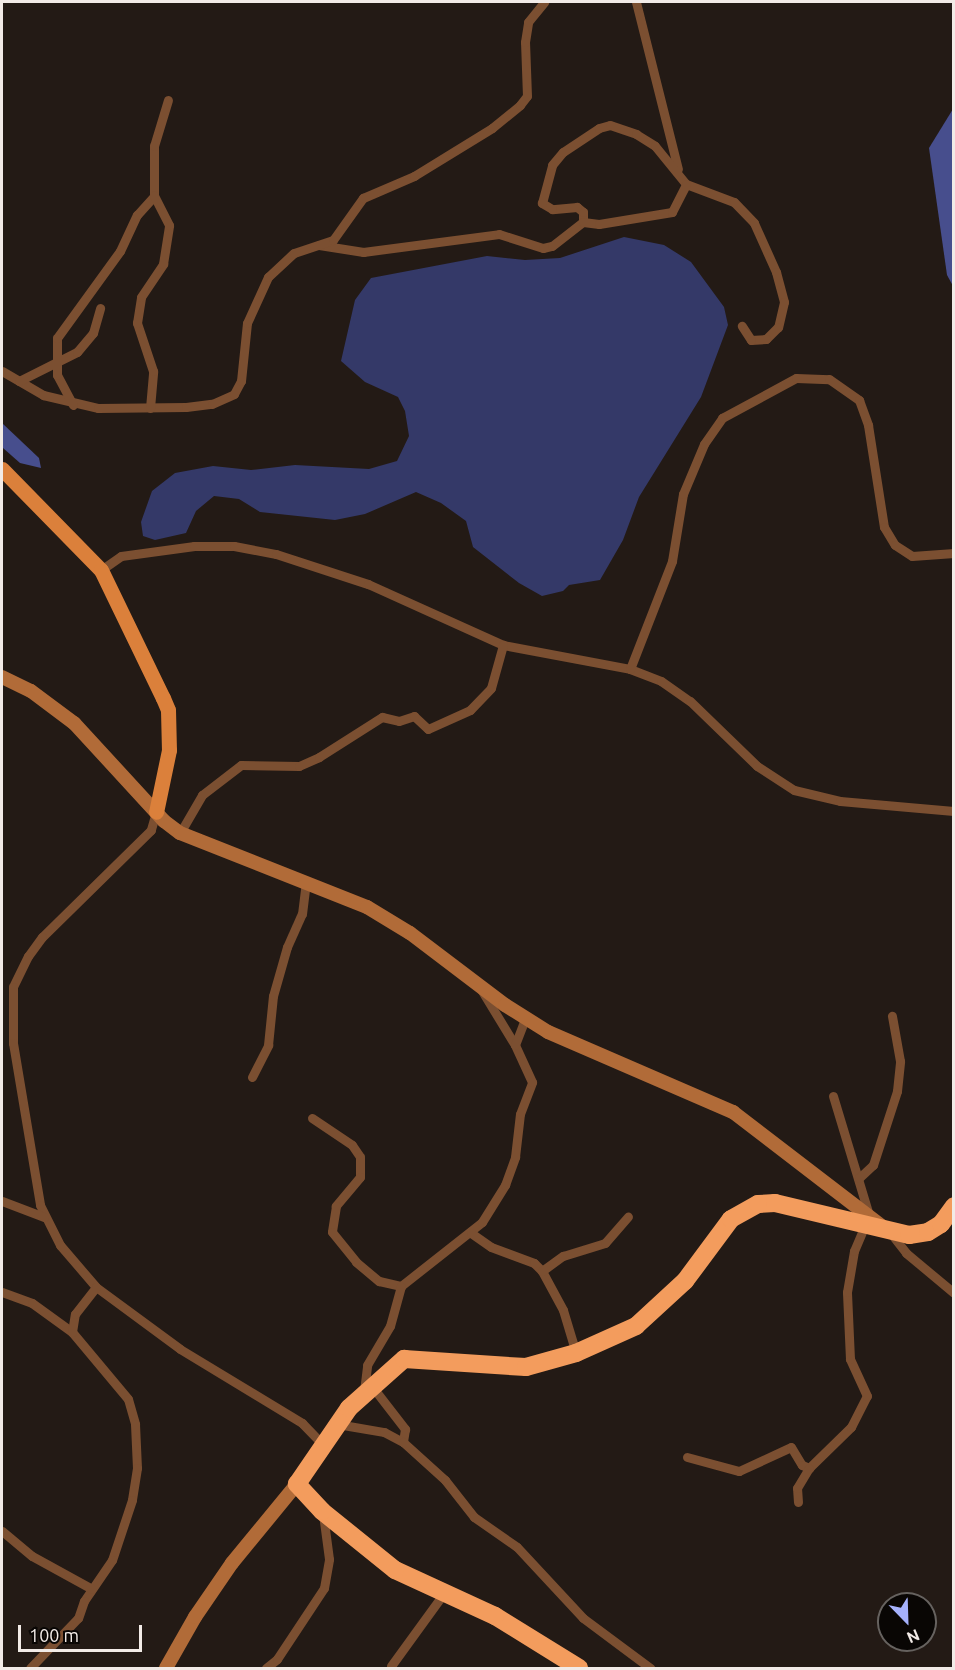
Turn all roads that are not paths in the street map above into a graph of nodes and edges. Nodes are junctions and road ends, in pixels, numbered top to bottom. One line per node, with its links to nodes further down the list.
1 (544, 2): 8 (street)
2 (636, 2): 4 (street)
3 (168, 100): 6 (street)
4 (678, 172): 5 (street); 7 (street)
5 (686, 184): 7 (street); 10 (street)
6 (154, 196): 11 (street); 15 (street)
7 (583, 222): 8 (street)
8 (318, 245): 15 (street)
9 (100, 309): 11 (street)
10 (742, 326)
11 (56, 365): 13 (street); 14 (street)
12 (2, 371): 13 (street)
13 (19, 381): 14 (street)
14 (73, 405): 15 (street)
15 (150, 408)
16 (2, 469): 18 (main road)
17 (954, 553): 20 (street)
18 (101, 570): 19 (street); 23 (main road)
19 (502, 645): 20 (street); 24 (street)
20 (630, 669): 22 (street)
21 (2, 677): 23 (main road)
22 (954, 811)
23 (156, 812): 24 (main road); 29 (street)
24 (180, 833): 25 (main road)
25 (306, 882): 26 (main road); 31 (street)
26 (478, 985): 28 (main road); 30 (street)
27 (892, 1016): 34 (street)
28 (525, 1019): 30 (street); 39 (main road)
29 (6, 1028): 37 (street)
30 (515, 1045): 41 (street)
31 (252, 1077)
32 (833, 1096): 34 (street)
33 (312, 1118): 43 (street)
34 (859, 1178): 39 (street)
35 (2, 1201): 37 (street)
36 (954, 1206): 40 (highway)
37 (44, 1217): 44 (street)
38 (628, 1217): 42 (street)
39 (866, 1219): 40 (highway); 50 (highway); 56 (street)
40 (889, 1232): 46 (street)
41 (471, 1233): 42 (street); 43 (street)
42 (542, 1271): 50 (street)
43 (401, 1286): 51 (street)
44 (96, 1287): 47 (street); 54 (street)
45 (2, 1292): 48 (street)
46 (954, 1293)
47 (75, 1314): 48 (street); 49 (street)
48 (60, 1323): 49 (street)
49 (72, 1332): 61 (street)
50 (576, 1353): 51 (highway)
51 (368, 1388): 52 (highway); 53 (street)
52 (337, 1424): 53 (street); 54 (highway)
53 (403, 1442): 68 (street)
54 (322, 1444): 57 (highway)
55 (687, 1457): 56 (street)
56 (809, 1468): 58 (street)
57 (297, 1484): 59 (highway); 65 (main road)
58 (798, 1502)
59 (322, 1511): 62 (highway); 66 (street)
60 (2, 1531): 61 (street)
61 (92, 1589): 64 (street)
62 (444, 1593): 63 (street); 67 (highway)
63 (391, 1666)
64 (30, 1668)
65 (166, 1668)
66 (266, 1668)
67 (579, 1668)
68 (651, 1668)

